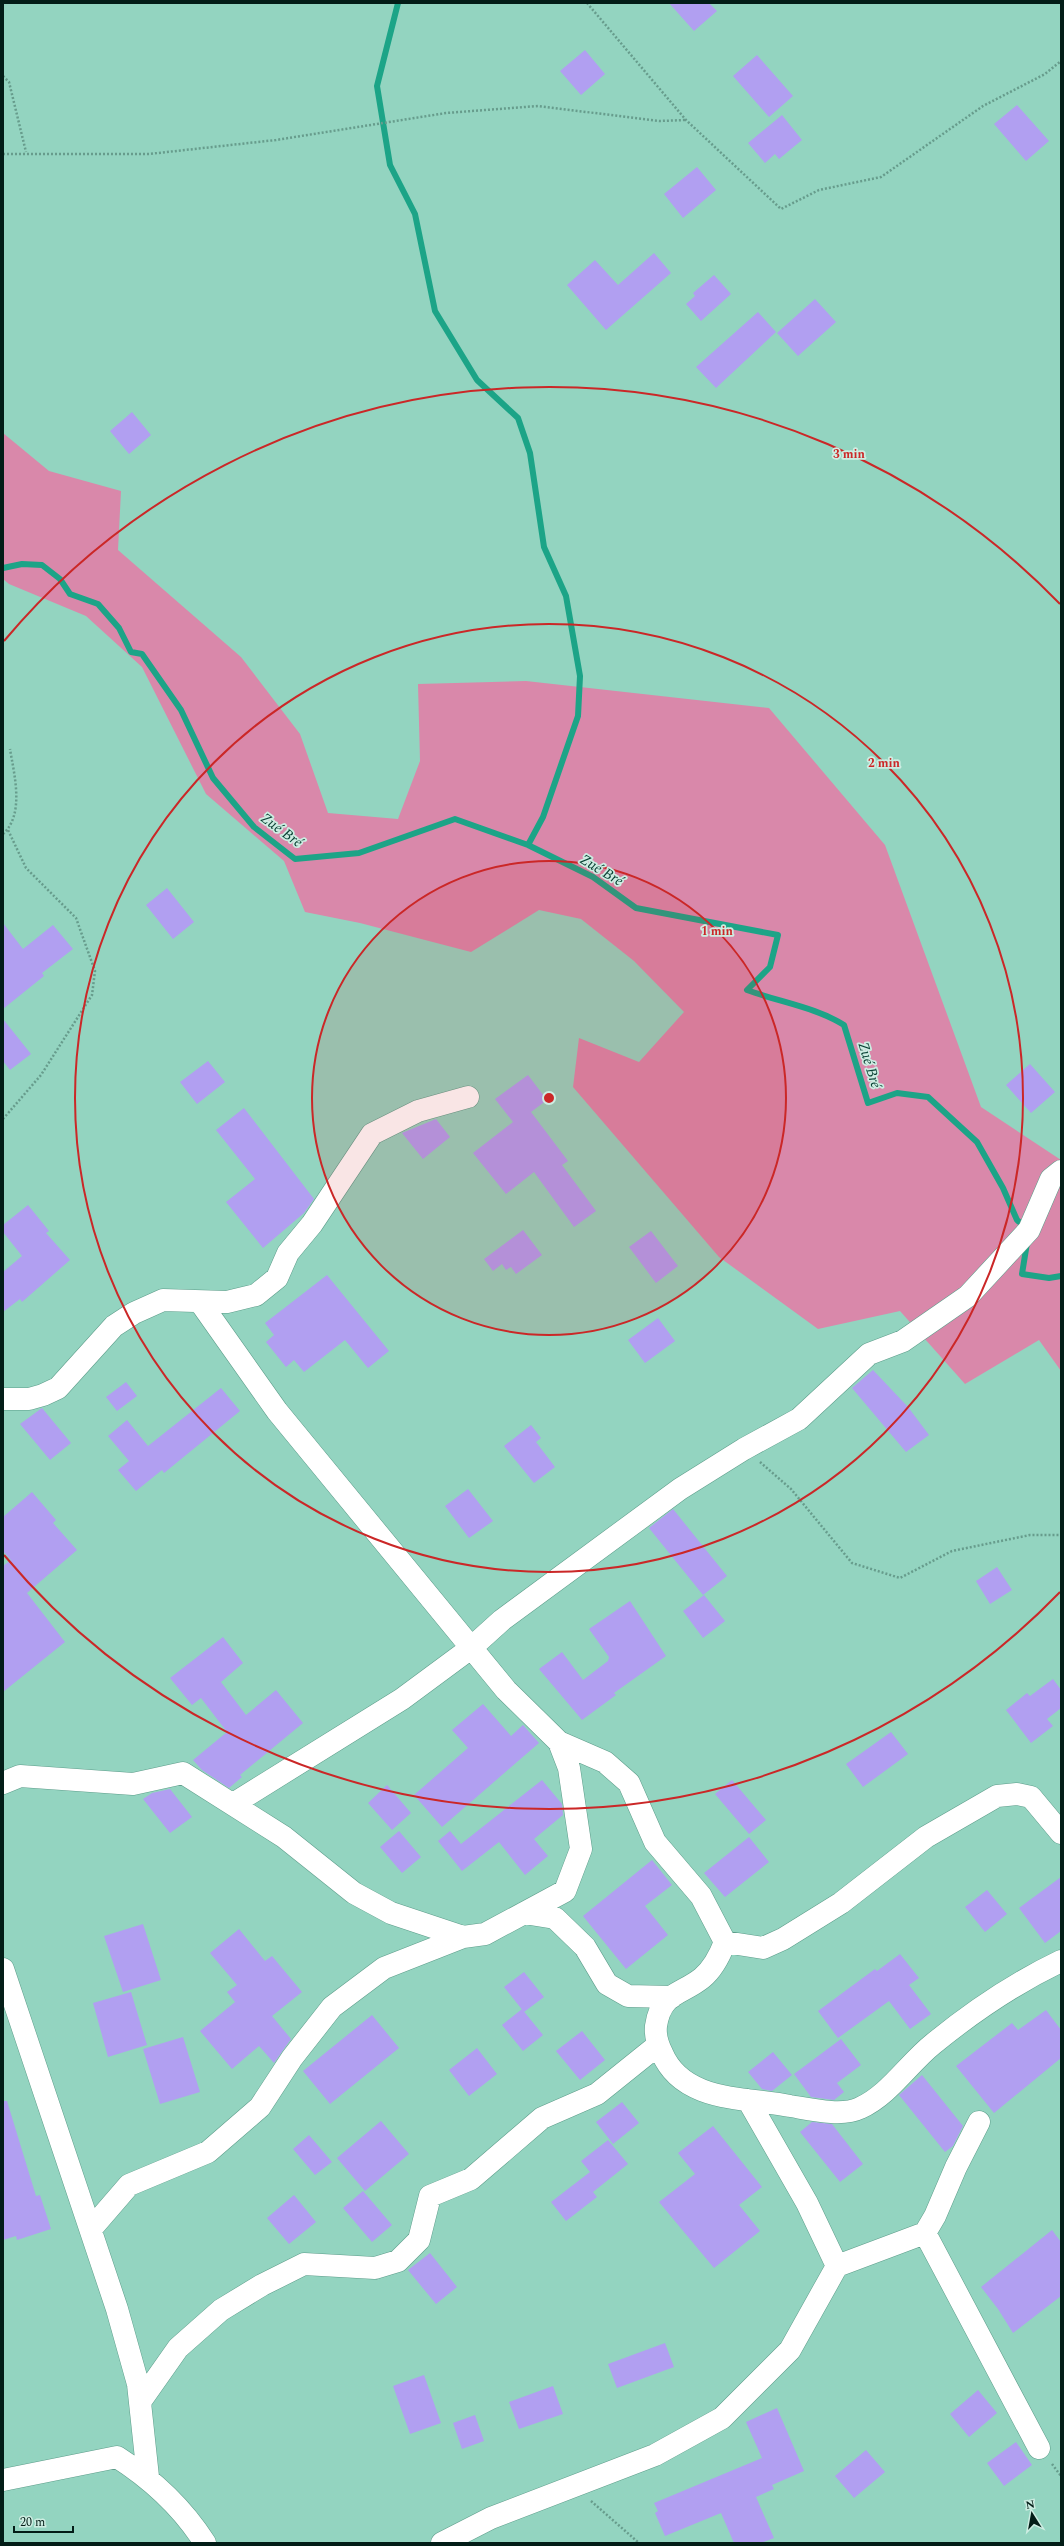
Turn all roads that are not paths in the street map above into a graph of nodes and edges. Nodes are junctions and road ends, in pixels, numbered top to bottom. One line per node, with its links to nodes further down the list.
1 (468, 1097): 3 (street)
2 (1061, 1171): 5 (street)
3 (200, 1302): 4 (street); 5 (street)
4 (3, 1399)
5 (471, 1648): 6 (street); 8 (street)
6 (559, 1742): 10 (street); 12 (street)
7 (3, 1783): 8 (street)
8 (233, 1804): 11 (street)
9 (1061, 1833): 12 (street)
10 (524, 1913): 11 (street); 15 (street)
11 (463, 1937): 19 (street)
12 (725, 1942): 15 (street)
13 (1061, 1961): 17 (street)
14 (3, 1969): 19 (street)
15 (672, 1997): 16 (street)
16 (658, 2045): 17 (street); 22 (street)
17 (748, 2100): 21 (street)
18 (979, 2122): 20 (street)
19 (91, 2229): 22 (street)
20 (925, 2233): 21 (street); 23 (street)
21 (837, 2266): 27 (street)
22 (140, 2402): 24 (street)
23 (1039, 2448)
24 (148, 2477): 25 (street); 26 (street)
25 (3, 2480)
26 (205, 2543)
27 (442, 2543)

